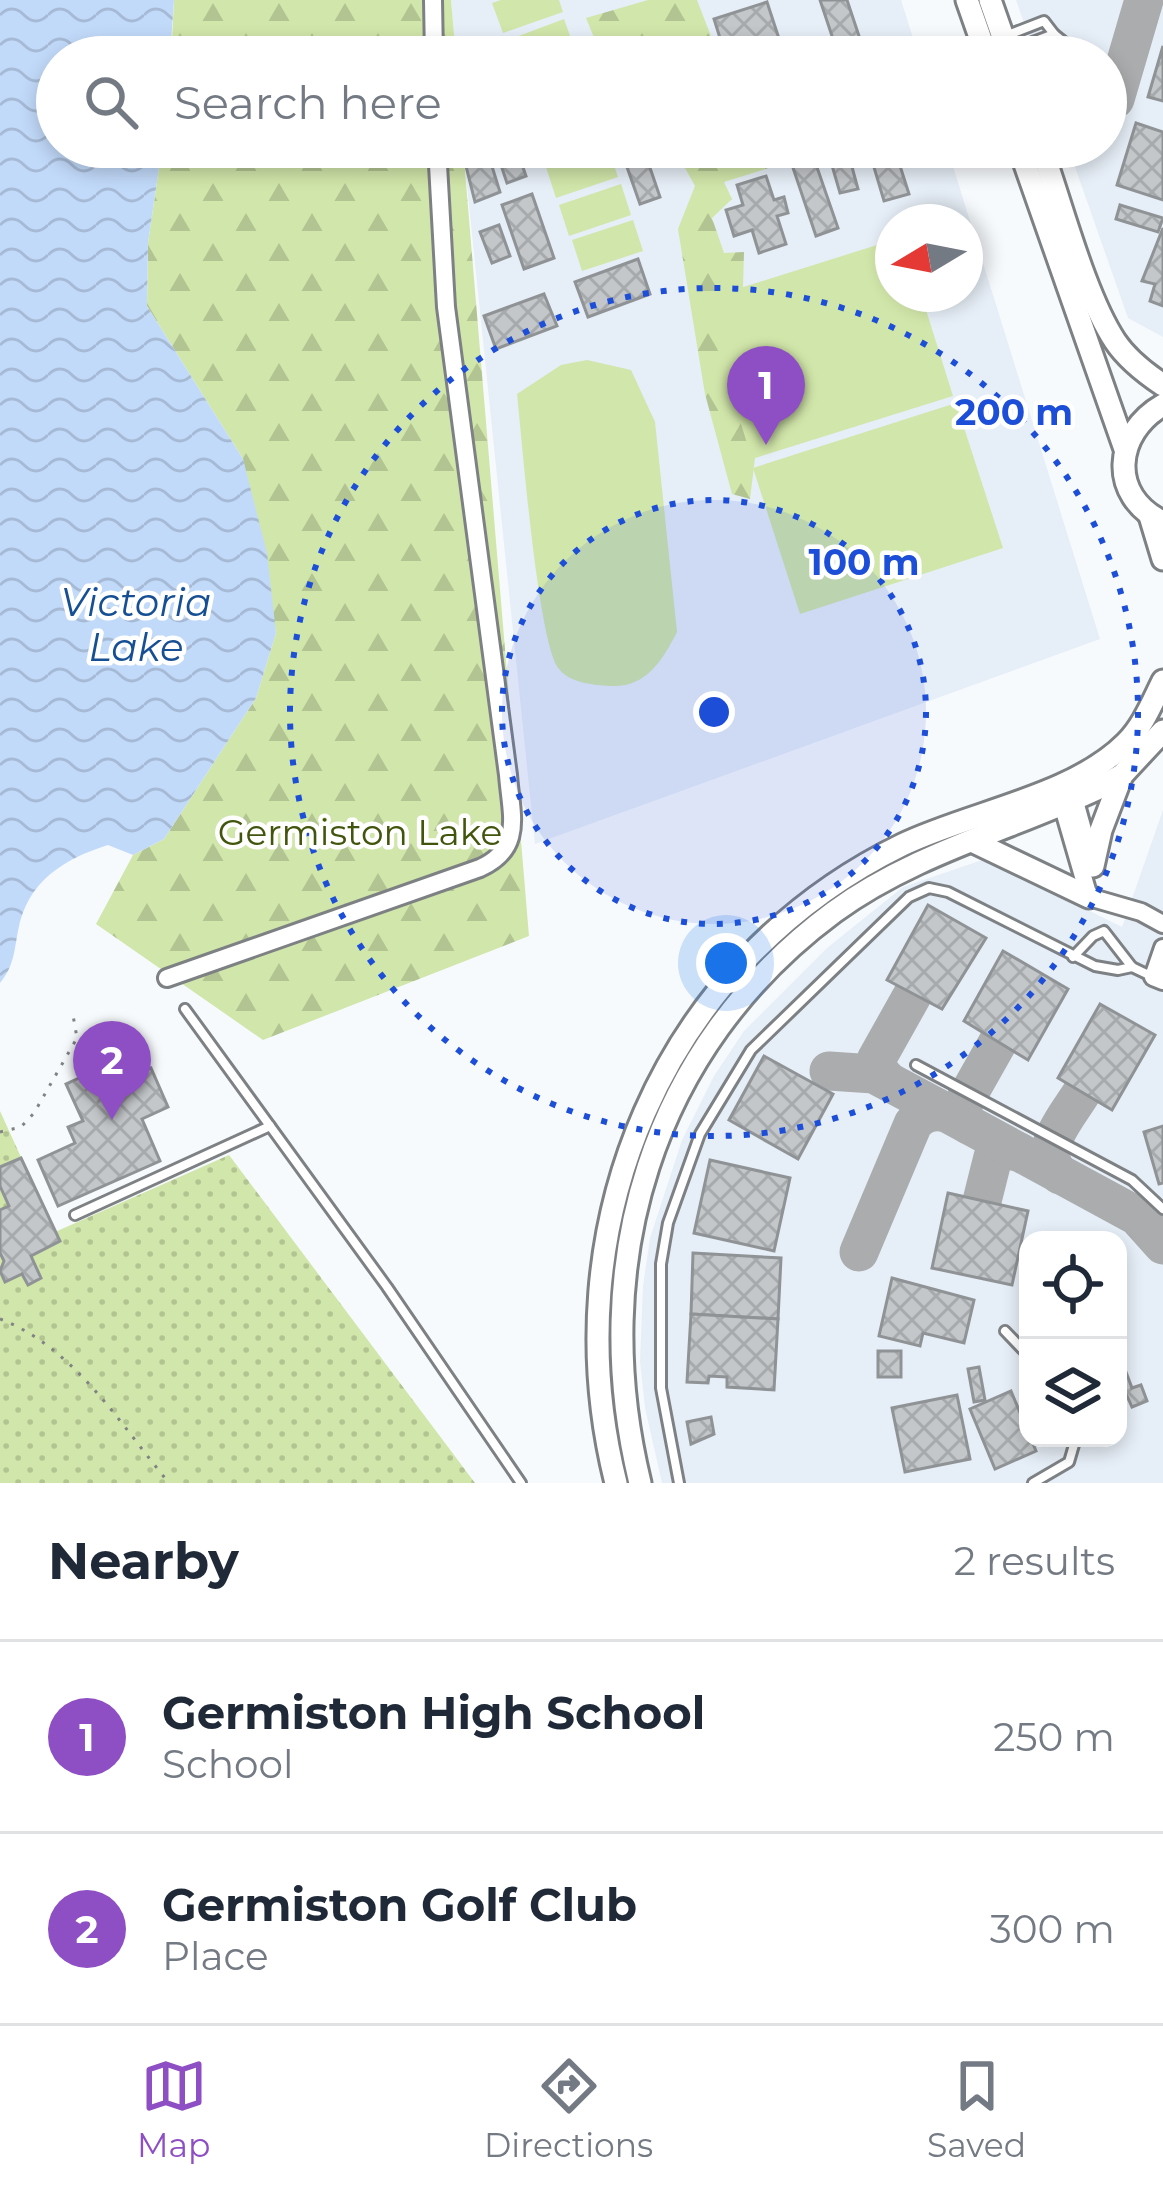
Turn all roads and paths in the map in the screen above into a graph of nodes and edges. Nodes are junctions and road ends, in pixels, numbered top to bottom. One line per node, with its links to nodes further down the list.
1 (433, 0): 5 (street)
2 (967, 0): 6 (street)
3 (990, 0): 7 (street)
4 (1054, 34): 8 (lane); 9 (lane); 10 (lane)
5 (434, 36)
6 (992, 36)
7 (998, 36)
8 (1019, 36)
9 (1046, 36)
10 (1056, 36)
11 (437, 168): 30 (street)
12 (1025, 168): 16 (street)
13 (1049, 168): 14 (street)
14 (1163, 385)
15 (1163, 405): 16 (street)
16 (1125, 448): 17 (street)
17 (1157, 519): 18 (street)
18 (1163, 559)
19 (1163, 681): 22 (street)
20 (1163, 731): 21 (street)
21 (1122, 775): 22 (street); 24 (street)
22 (1065, 792): 23 (street); 24 (street); 25 (street); 45 (street)
23 (972, 841): 25 (street); 46 (street)
24 (1093, 866): 25 (street)
25 (1095, 900): 26 (street)
26 (1163, 924)
27 (1163, 948): 31 (street)
28 (1073, 957): 29 (lane); 29 (lane); 47 (lane)
29 (1132, 968): 31 (lane)
30 (167, 978)
31 (1158, 979)
32 (185, 1009): 35 (lane)
33 (73, 1015): 36 (path)
34 (916, 1065): 37 (lane)
35 (270, 1126): 38 (lane); 44 (lane)
36 (0, 1132)
37 (1163, 1209)
38 (75, 1215)
39 (0, 1319): 43 (path)
40 (1006, 1331): 41 (lane)
41 (1019, 1345)
42 (1074, 1447): 48 (lane)
43 (169, 1483)
44 (520, 1483)
45 (616, 1483)
46 (640, 1483)
47 (679, 1483)
48 (1033, 1483)

